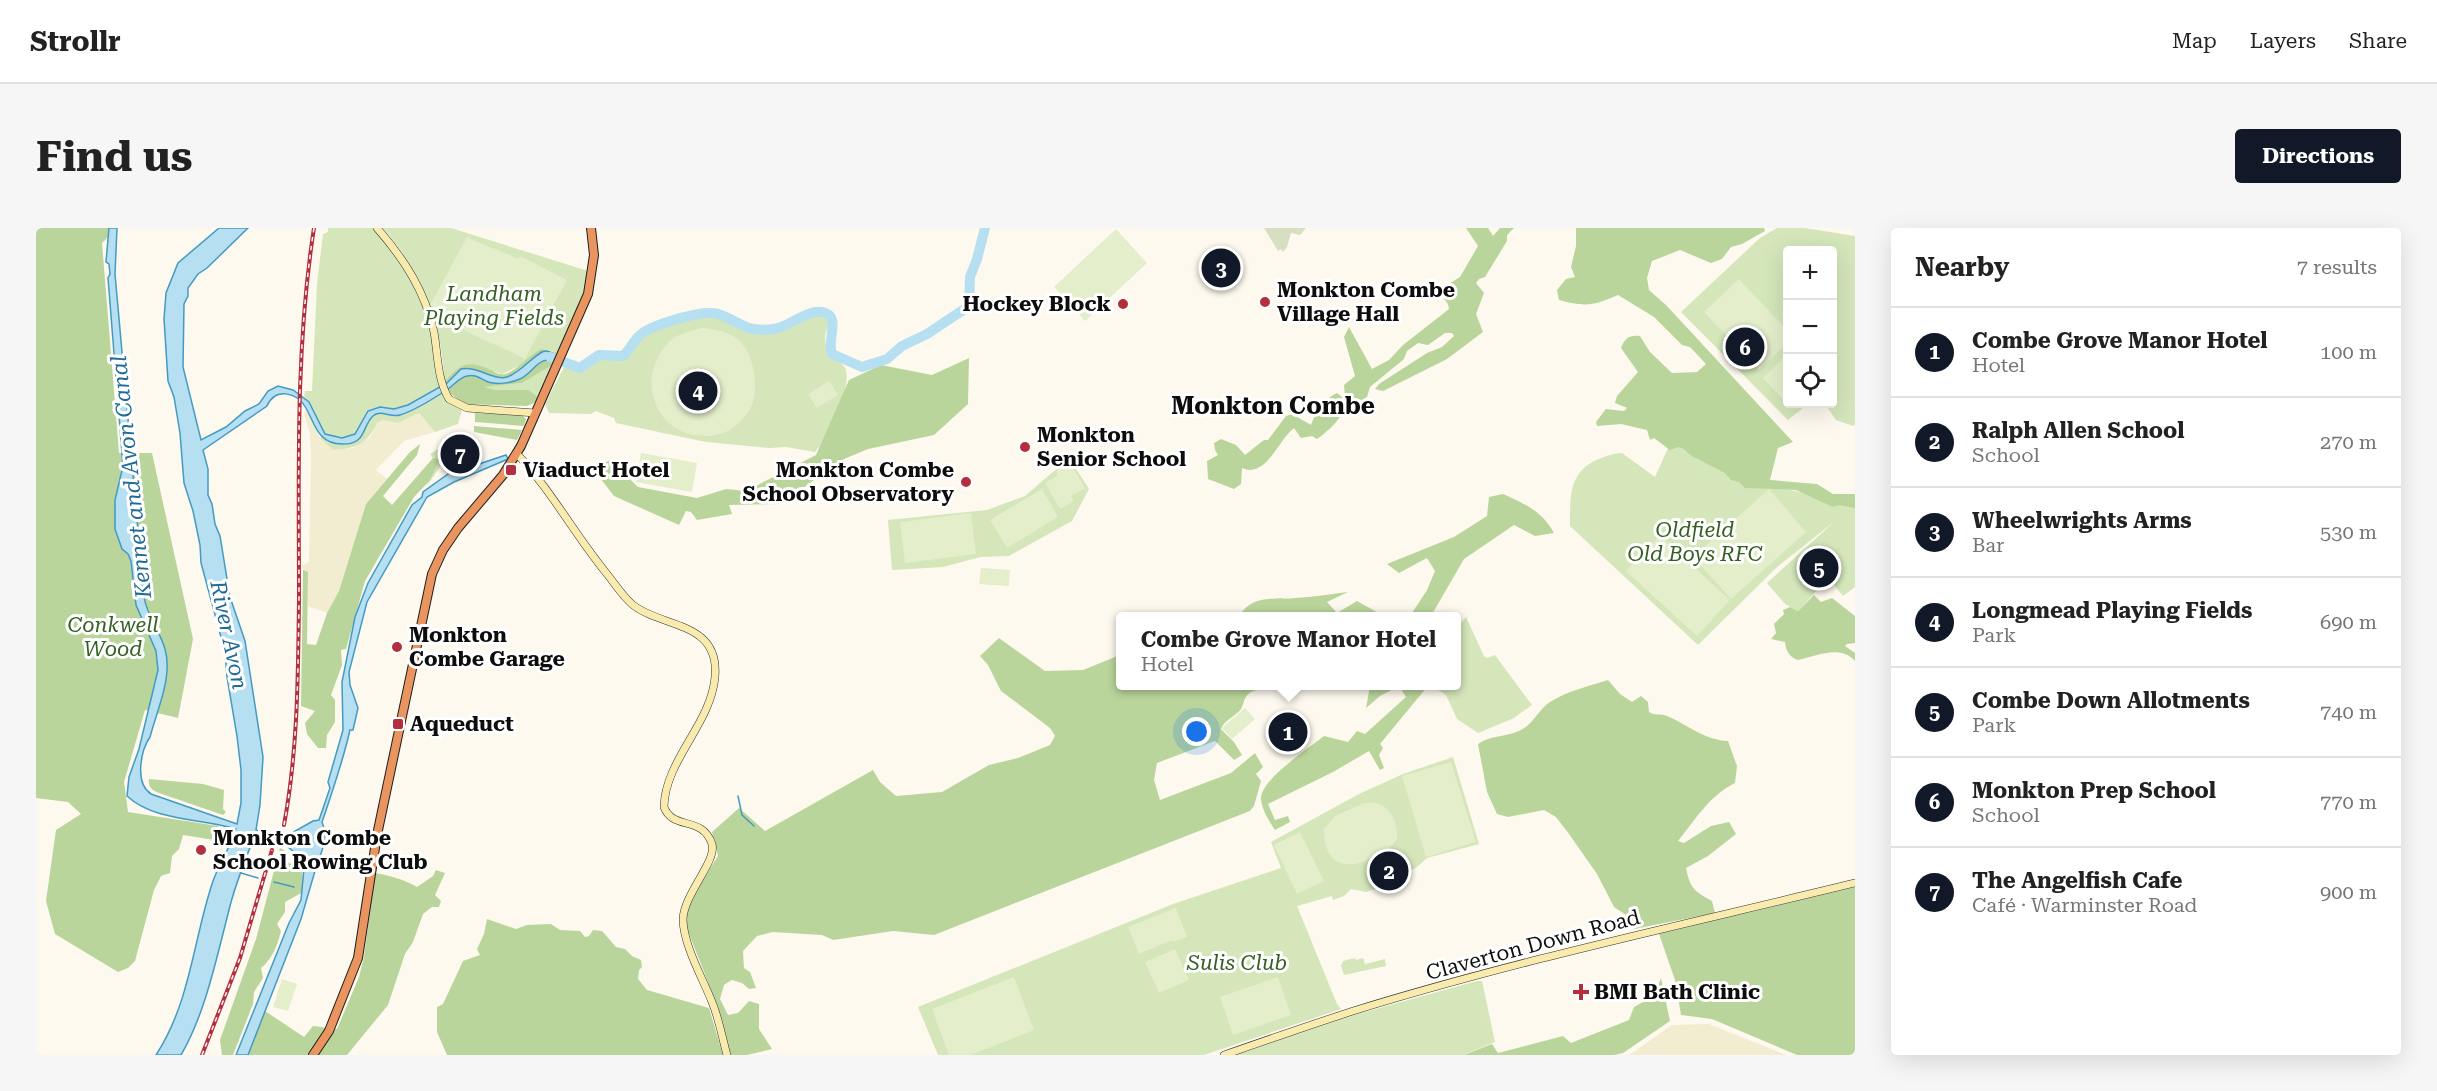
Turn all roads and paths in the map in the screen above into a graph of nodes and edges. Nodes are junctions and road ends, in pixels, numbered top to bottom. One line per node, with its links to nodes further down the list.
1 (377, 228): 3 (street)
2 (591, 228): 3 (highway)
3 (535, 413): 4 (highway)
4 (520, 457): 6 (highway); 7 (street)
5 (1855, 883): 8 (street, Claverton Down Road)
6 (313, 1055)
7 (727, 1055)
8 (1224, 1055)

